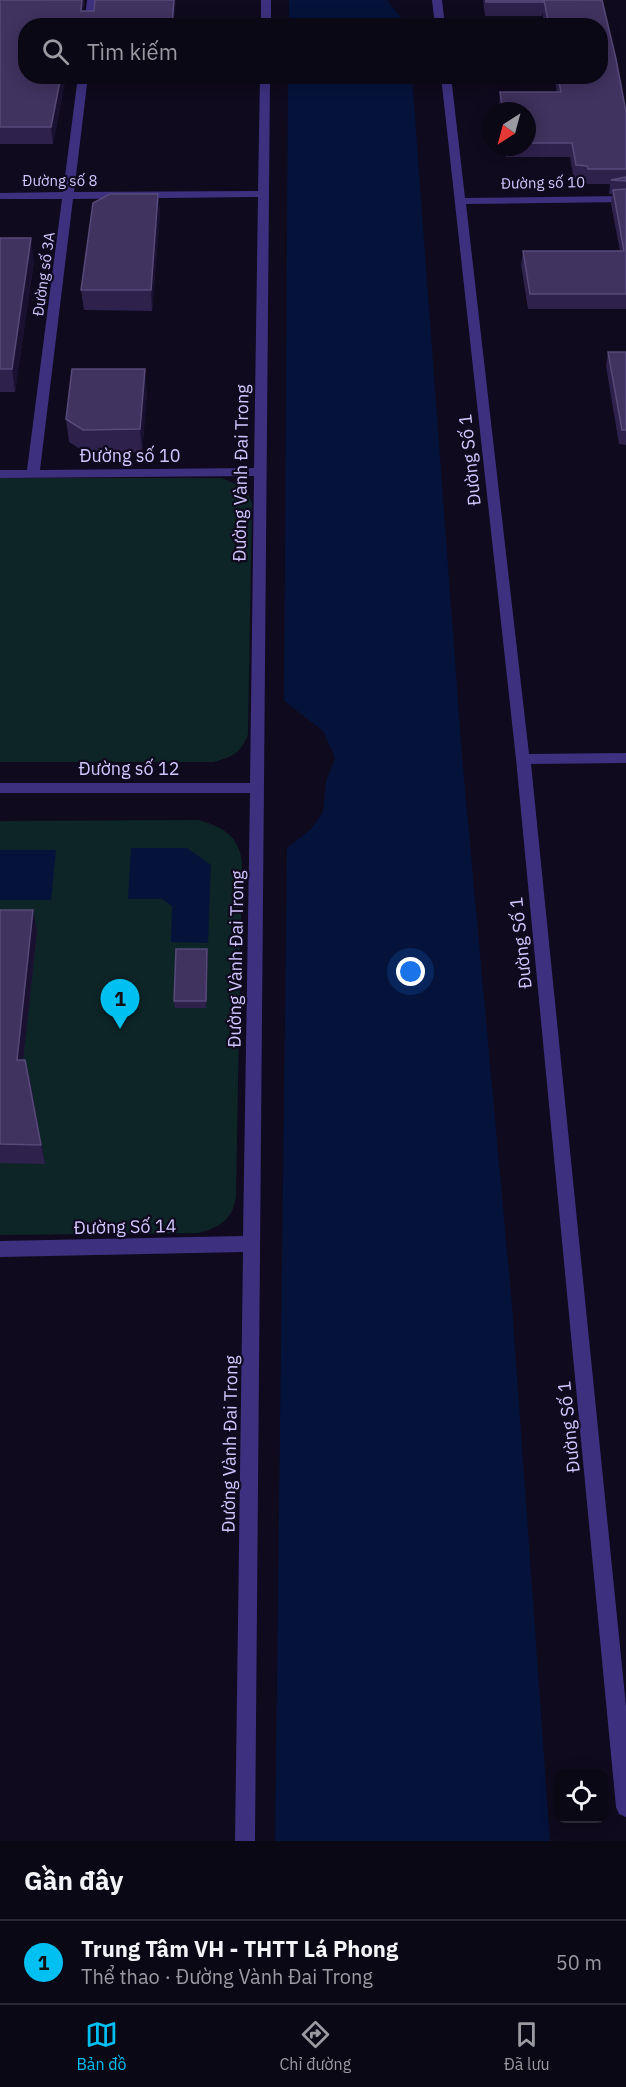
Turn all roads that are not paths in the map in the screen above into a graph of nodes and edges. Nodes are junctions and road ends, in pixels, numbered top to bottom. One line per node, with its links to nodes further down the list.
1 (92, 0): 4 (street)
2 (266, 0): 5 (street)
3 (438, 0): 6 (street)
4 (90, 18)
5 (266, 18)
6 (439, 18)
7 (82, 84): 12 (street, Đường số 3A)
8 (265, 84): 10 (street, Đường Vành Đai Trong)
9 (447, 84): 14 (street, Đường Số 1)
10 (264, 194): 12 (street, Đường số 8); 15 (street, Đường Vành Đai Trong)
11 (0, 196): 12 (street, Đường số 8)
12 (70, 196): 17 (street, Đường số 3A)
13 (626, 199): 14 (street, Đường số 10)
14 (460, 201): 19 (street, Đường Số 1)
15 (260, 472): 17 (street, Đường số 10); 21 (street, Đường Vành Đai Trong)
16 (0, 474): 17 (street, Đường số 10)
17 (33, 474)
18 (626, 758): 19 (street)
19 (523, 759): 24 (street, Đường Số 1)
20 (0, 788): 21 (street, Đường số 12)
21 (257, 788): 22 (street, Đường Vành Đai Trong)
22 (252, 1244): 23 (street, Đường Số 14); 25 (street, Đường Vành Đai Trong)
23 (0, 1249)
24 (626, 1807)
25 (245, 1841)

